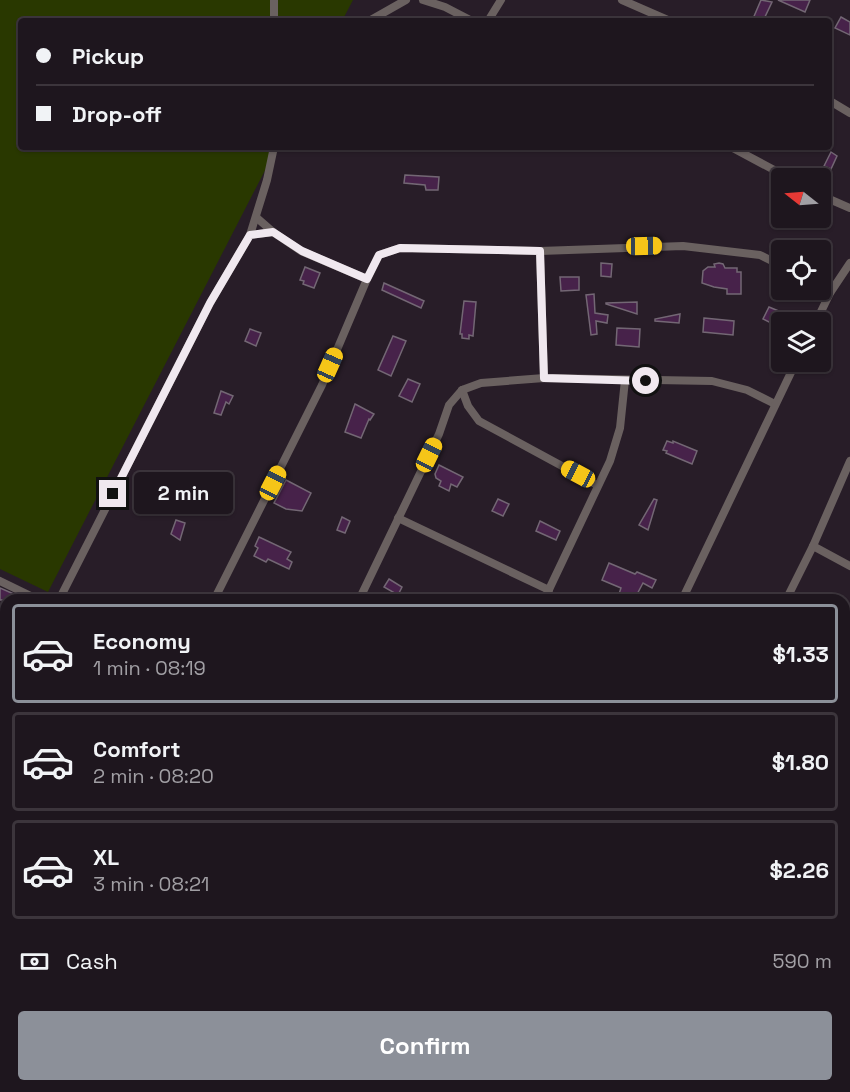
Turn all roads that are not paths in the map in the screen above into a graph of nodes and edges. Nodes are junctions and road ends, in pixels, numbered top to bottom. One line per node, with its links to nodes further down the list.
1 (274, 0): 7 (street)
2 (406, 0): 8 (street)
3 (423, 0): 9 (street)
4 (501, 0): 10 (street)
5 (622, 0): 6 (street)
6 (641, 3): 11 (street)
7 (274, 18)
8 (374, 18)
9 (466, 18)
10 (490, 18)
11 (665, 18)
12 (832, 102): 13 (street)
13 (850, 113)
14 (273, 150): 19 (street)
15 (737, 150): 16 (street)
16 (771, 168)
17 (831, 200): 18 (street)
18 (850, 208)
19 (256, 218): 20 (street); 21 (street)
20 (273, 232): 21 (street); 25 (street)
21 (250, 235): 40 (street)
22 (540, 251): 23 (street); 25 (street); 28 (street)
23 (771, 260)
24 (850, 263): 26 (street)
25 (367, 279): 41 (street)
26 (831, 292)
27 (791, 372): 31 (street)
28 (544, 378): 29 (street); 30 (street)
29 (625, 380): 31 (street); 33 (street)
30 (462, 390): 33 (street); 34 (street)
31 (775, 404): 44 (street)
32 (850, 461): 35 (street)
33 (597, 485): 38 (street)
34 (398, 518): 38 (street); 42 (street)
35 (813, 546): 36 (street); 45 (street)
36 (850, 566)
37 (0, 581): 39 (street)
38 (549, 590): 43 (street)
39 (27, 594)
40 (62, 594)
41 (217, 594)
42 (361, 594)
43 (547, 594)
44 (685, 594)
45 (789, 594)

